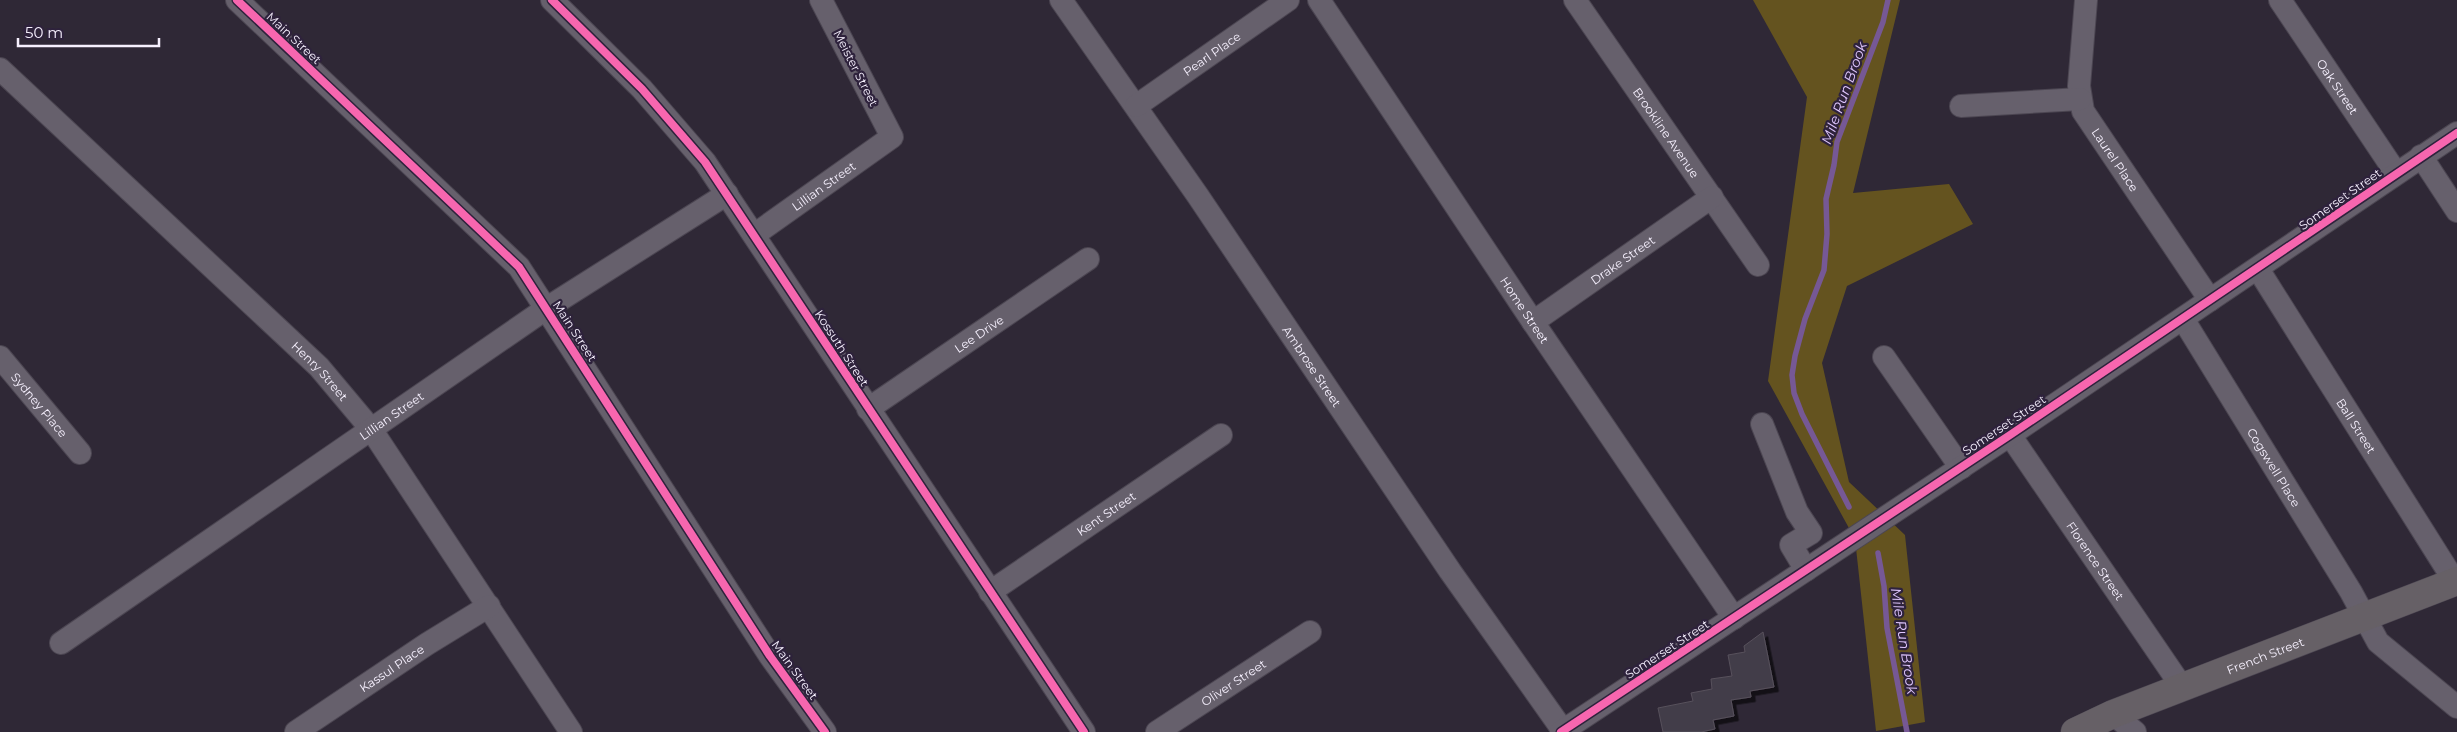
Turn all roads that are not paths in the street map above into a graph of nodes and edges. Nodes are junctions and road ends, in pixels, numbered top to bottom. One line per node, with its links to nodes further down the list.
1 (237, 0): 26 (street, Main Street)
2 (552, 0): 18 (street, Kossuth Street)
3 (821, 0): 15 (street, Meister Street)
4 (1061, 0): 12 (street, Ambrose Street)
5 (1288, 0): 12 (street, Pearl Place)
6 (1319, 0): 28 (street, Home Street)
7 (1575, 0): 19 (street, Brookline Avenue)
8 (2086, 0): 11 (street, Laurel Place)
9 (2280, 0): 17 (street, Oak Street)
10 (0, 69): 33 (street, Henry Street)
11 (2080, 99): 13 (street); 25 (street, Laurel Place)
12 (1136, 106): 55 (street, Ambrose Street)
13 (1961, 106)
14 (2457, 133): 16 (street, Somerset Street)
15 (892, 137): 21 (street, Lillian Street)
16 (2421, 156): 17 (street, Somerset Street); 20 (street)
17 (2396, 173): 24 (street, Somerset Street)
18 (727, 194): 21 (street, Kossuth Street); 26 (street, Lillian Street)
19 (1712, 197): 23 (street, Brookline Avenue); 28 (street, Drake Street)
20 (2457, 211)
21 (754, 235): 31 (street, Kossuth Street)
22 (1088, 260): 31 (street, Lee Drive)
23 (1758, 265)
24 (2258, 269): 25 (street, Somerset Street); 39 (street, Ball Street)
25 (2210, 300): 27 (street, Somerset Street)
26 (547, 308): 33 (street, Lillian Street); 52 (street, Main Street)
27 (2182, 319): 35 (street, Somerset Street); 42 (street, Cogswell Place)
28 (1533, 322): 43 (street, Home Street)
29 (0, 357): 36 (street, Sydney Place)
30 (1884, 357): 37 (street)
31 (868, 409): 40 (street, Kossuth Street)
32 (1762, 424): 38 (street)
33 (370, 429): 41 (street, Henry Street); 45 (street, Lillian Street)
34 (1221, 435): 40 (street, Kent Street)
35 (2010, 435): 37 (street, Somerset Street); 46 (street, Florence Street)
36 (80, 453)
37 (1961, 468): 38 (street, Somerset Street)
38 (1806, 570): 43 (street, Somerset Street)
39 (2456, 581): 42 (main road, French Street)
40 (990, 592): 53 (street, Kossuth Street)
41 (489, 606): 50 (street, Kassul Place); 51 (street, Henry Street)
42 (2364, 617): 46 (main road, French Street); 47 (street, Cogswell Place)
43 (1734, 618): 55 (street, Somerset Street)
44 (1310, 632): 54 (street, Oliver Street)
45 (61, 643)
46 (2182, 687): 48 (main road, French Street)
47 (2457, 707)
48 (2113, 714): 49 (main road, French Street); 56 (street)
49 (2084, 730)
50 (296, 732)
51 (571, 732)
52 (825, 732)
53 (1084, 732)
54 (1156, 732)
55 (1563, 732)
56 (2135, 732)

